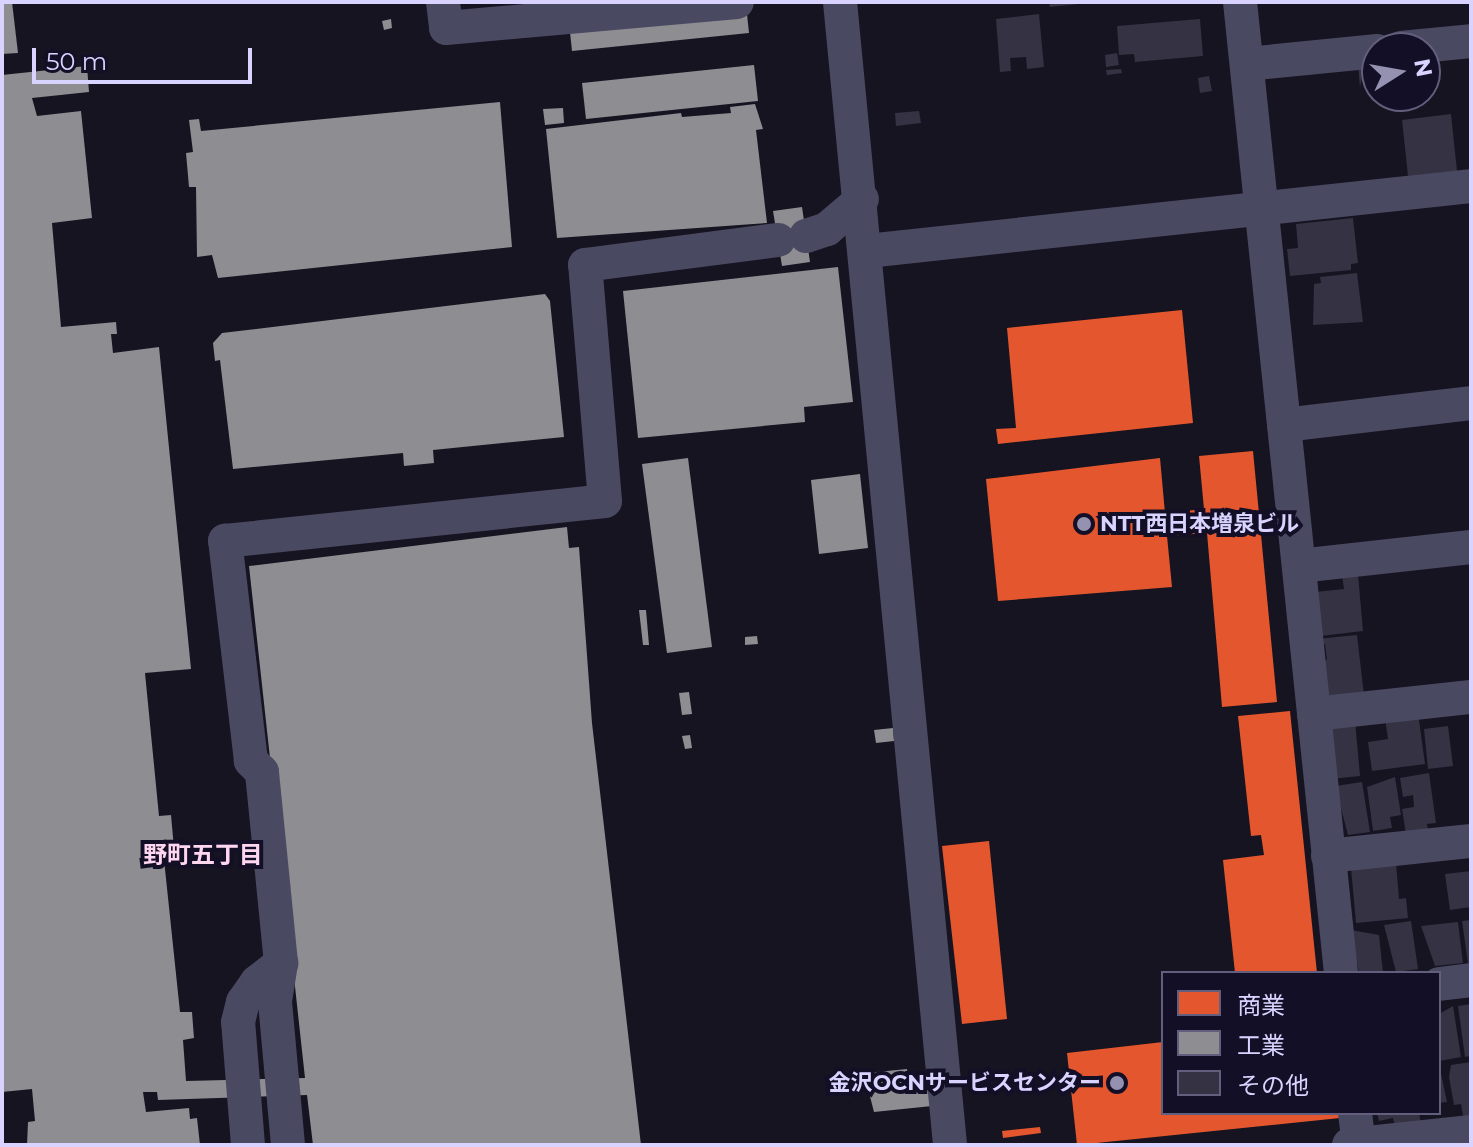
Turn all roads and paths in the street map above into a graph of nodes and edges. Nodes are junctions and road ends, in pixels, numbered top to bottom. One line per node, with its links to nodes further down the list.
1 (443, 2): 2 (street)
2 (737, 2)
3 (840, 2): 10 (street)
4 (1240, 2): 8 (street)
5 (1471, 41): 6 (street)
6 (1441, 44)
7 (1361, 53): 8 (street)
8 (1247, 64): 11 (street)
9 (1471, 186): 11 (street)
10 (862, 199): 12 (street); 21 (street)
11 (1261, 208): 12 (street); 14 (street)
12 (867, 251): 30 (street)
13 (1471, 403): 14 (street)
14 (1284, 425): 16 (street)
15 (1471, 547): 16 (street)
16 (1299, 566): 18 (street)
17 (1471, 697): 18 (street)
18 (1314, 714): 20 (street)
19 (1471, 841): 20 (street)
20 (1328, 856): 22 (street)
21 (281, 963): 28 (street); 29 (street)
22 (1341, 971)
23 (1471, 980): 24 (street)
24 (1441, 984)
25 (1355, 1115): 27 (street)
26 (1471, 1132): 27 (street)
27 (1359, 1144): 31 (street)
28 (248, 1145)
29 (288, 1145)
30 (950, 1145)
31 (1349, 1145)

